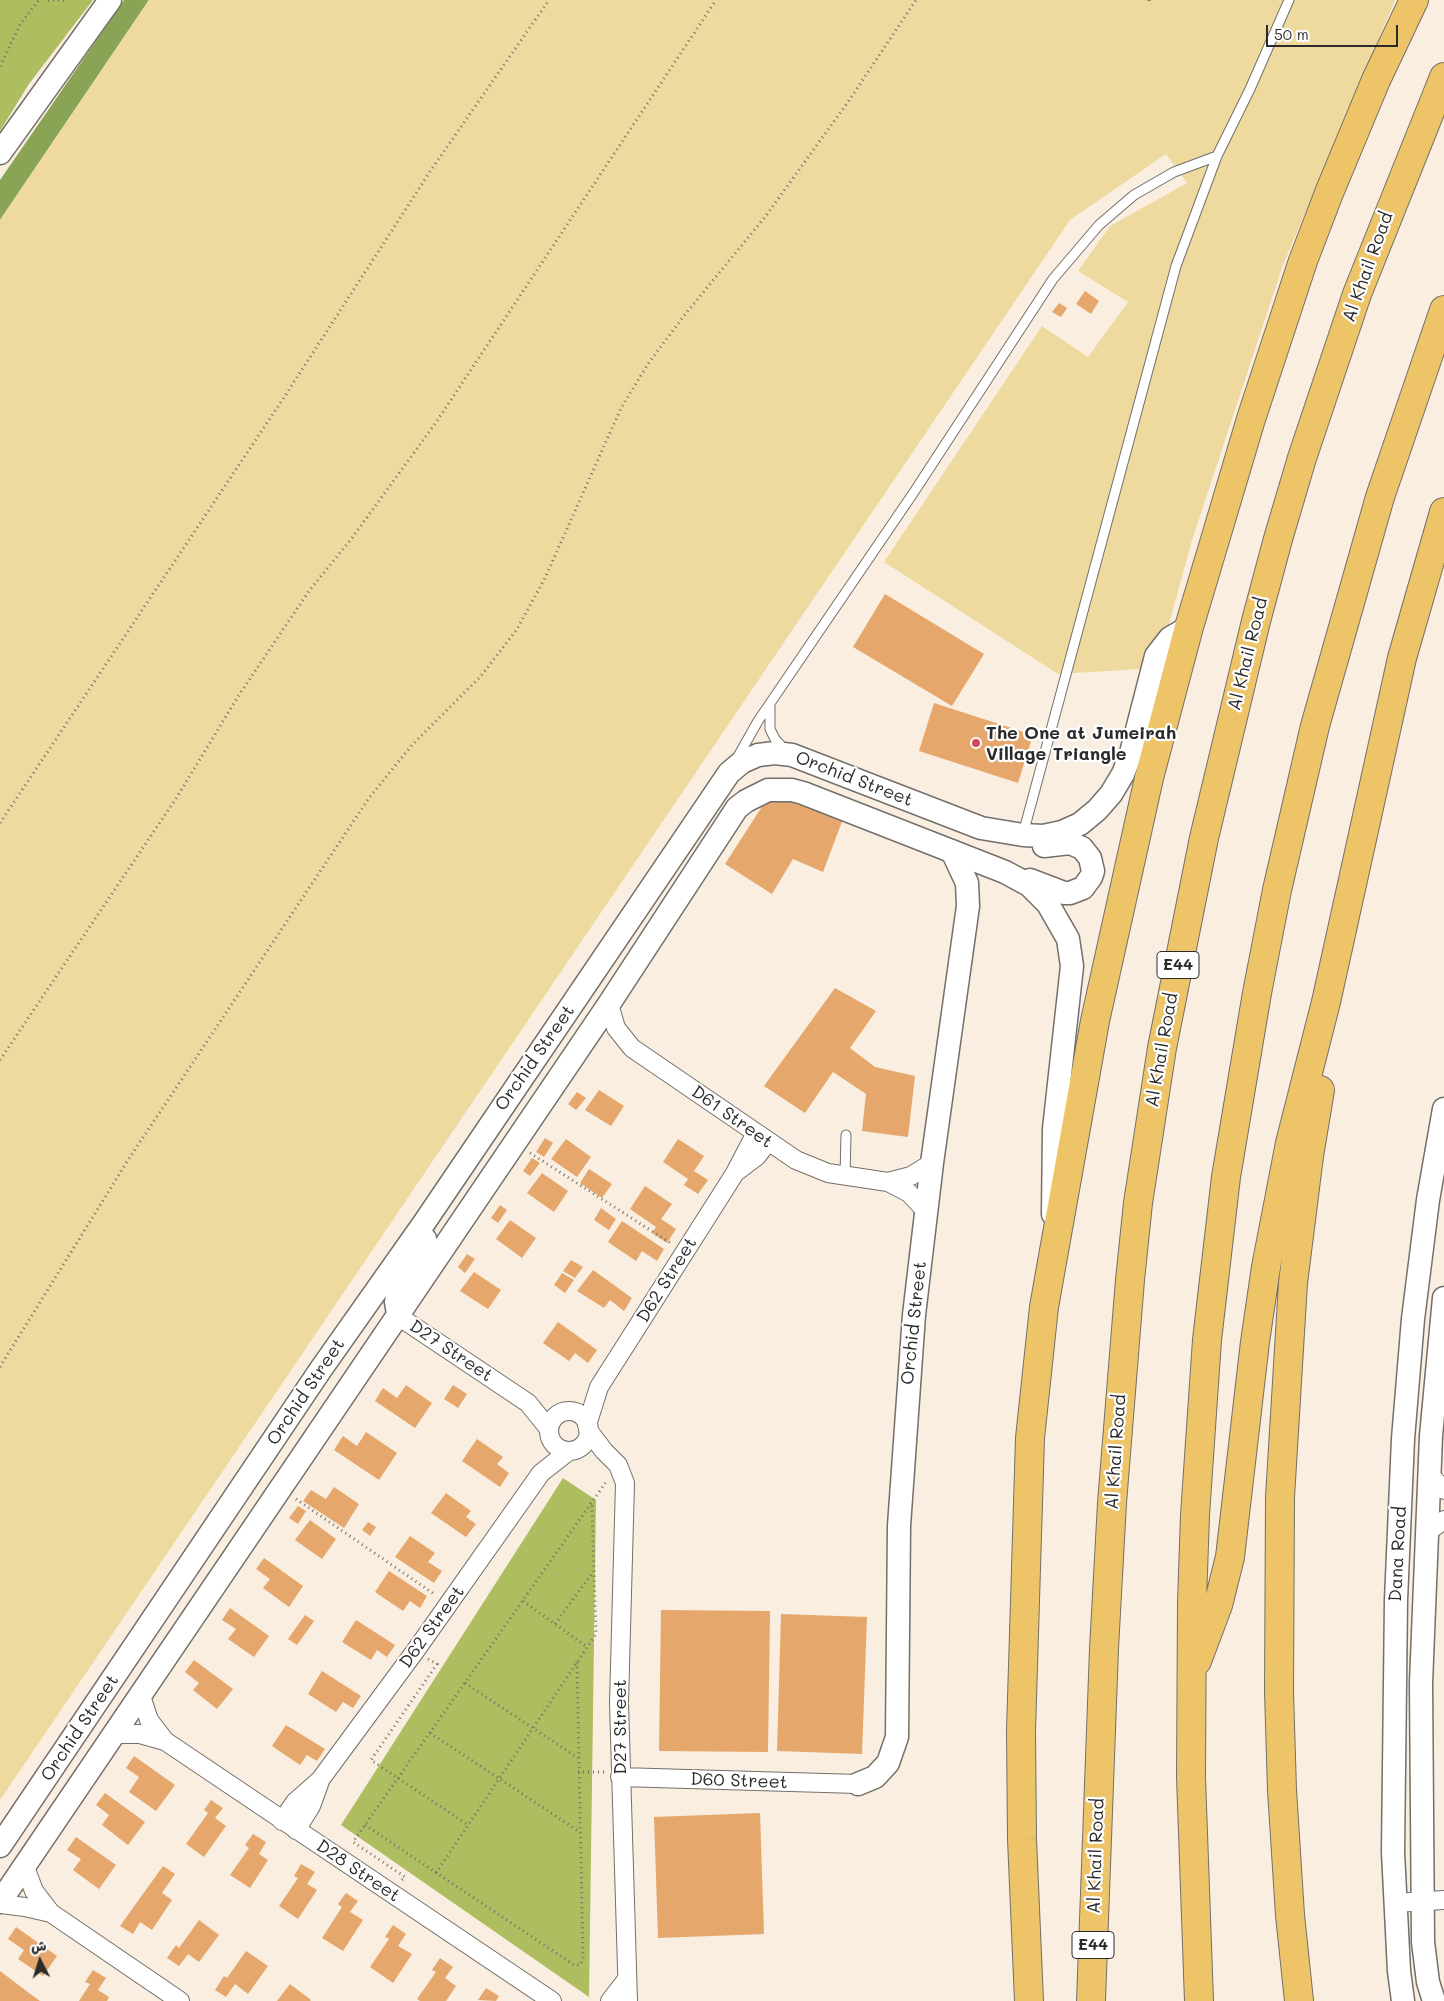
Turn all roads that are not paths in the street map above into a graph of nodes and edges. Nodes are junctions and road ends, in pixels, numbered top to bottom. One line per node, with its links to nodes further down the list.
1 (110, 0): 5 (street)
2 (1289, 0): 6 (lane)
3 (1414, 0): 9 (highway)
4 (1444, 77): 62 (highway, Al Khail Road / E44)
5 (0, 153)
6 (1217, 156): 10 (lane); 14 (lane)
7 (1444, 310): 43 (highway)
8 (1444, 512): 17 (highway)
9 (1189, 627): 14 (street, Orchid Street); 28 (highway)
10 (770, 705): 11 (lane); 12 (lane)
11 (792, 755): 12 (street, Orchid Street); 13 (street, Orchid Street)
12 (729, 773): 27 (street, Orchid Street)
13 (981, 828): 14 (street, Orchid Street); 16 (street)
14 (1023, 835)
15 (952, 851): 16 (street, Orchid Street); 18 (street, Orchid Street); 23 (street, Orchid Street)
16 (1005, 872): 28 (street, Orchid Street)
17 (1326, 1002): 43 (highway); 64 (highway)
18 (609, 1004): 21 (street, D61 Street); 30 (street, Orchid Street)
19 (1444, 1109): 22 (street, Dana Road)
20 (846, 1135): 24 (lane)
21 (762, 1137): 24 (street, D61 Street); 31 (street, D62 Street)
22 (1440, 1157): 54 (street, Dana Road)
23 (932, 1163): 25 (street, D61 Street); 26 (street, Orchid Street)
24 (845, 1176): 25 (street, D61 Street)
25 (888, 1182): 26 (street, D61 Street)
26 (926, 1211): 48 (street, Orchid Street)
27 (424, 1223): 30 (street); 50 (street, Orchid Street)
28 (1054, 1245): 61 (highway)
29 (1444, 1298): 39 (street, Dana Road)
30 (398, 1316): 32 (street, D27 Street); 44 (street, Orchid Street)
31 (599, 1387): 33 (street, D62 Street); 34 (street, D62 Street)
32 (528, 1403): 33 (street, D27 Street); 35 (street, D27 Street)
33 (564, 1412): 34 (street); 35 (street)
34 (588, 1427): 36 (street); 37 (street, D27 Street)
35 (549, 1433): 36 (street); 38 (street, D62 Street)
36 (572, 1450): 37 (street); 38 (street, D62 Street)
37 (614, 1461): 47 (street, D27 Street)
38 (541, 1473): 49 (street, D62 Street)
39 (1428, 1473): 40 (street); 42 (street, Dana Road)
40 (1444, 1490)
41 (1444, 1520): 42 (street)
42 (1426, 1533): 52 (street, Dana Road)
43 (1191, 1673): 63 (highway)
44 (141, 1696): 45 (street, Orchid Street); 46 (street, D28 Street)
45 (115, 1734): 46 (street, D28 Street); 51 (street, Orchid Street)
46 (165, 1741): 49 (street, D28 Street)
47 (620, 1774): 48 (street, D60 Street); 56 (street, D27 Street)
48 (858, 1784)
49 (289, 1825): 58 (street, D28 Street)
50 (0, 1846)
51 (24, 1867): 53 (street, Orchid Street); 55 (street)
52 (1433, 1901): 54 (street); 66 (street, Dana Road)
53 (0, 1903): 55 (street)
54 (1395, 1903): 65 (street, Dana Road)
55 (51, 1913): 57 (street)
56 (627, 1979): 59 (street); 60 (street, D27 Street)
57 (180, 2001)
58 (552, 2001)
59 (610, 2001)
60 (628, 2001)
61 (1029, 2001)
62 (1092, 2001)
63 (1199, 2001)
64 (1299, 2001)
65 (1404, 2001)
66 (1434, 2001)

